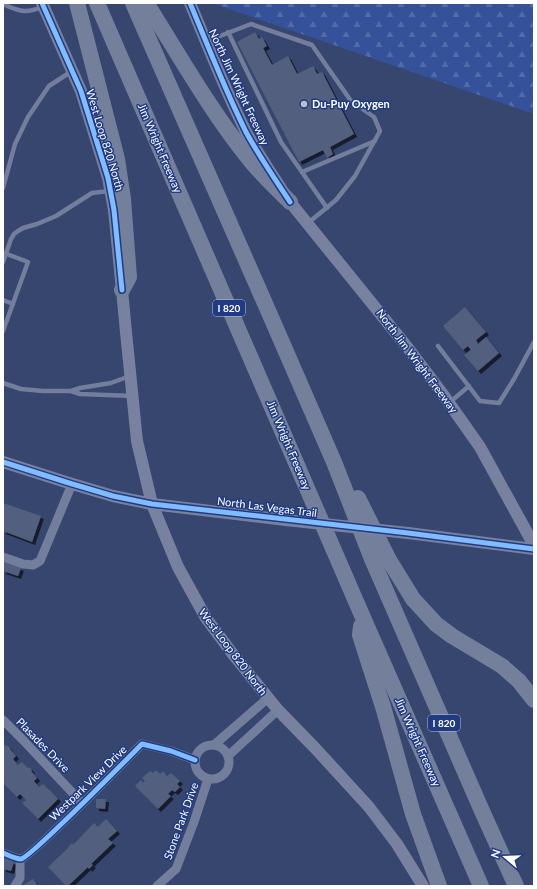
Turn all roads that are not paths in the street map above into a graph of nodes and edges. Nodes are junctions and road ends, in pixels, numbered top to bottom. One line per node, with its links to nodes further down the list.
1 (77, 3): 20 (highway)
2 (97, 3): 41 (highway, Jim Wright Freeway / I 820)
3 (133, 3): 33 (highway, I 820)
4 (147, 3): 15 (highway)
5 (190, 3): 9 (main road, North Jim Wright Freeway)
6 (3, 4): 7 (lane)
7 (43, 4): 10 (main road, West Loop 820 North)
8 (228, 32): 9 (lane); 11 (lane); 12 (lane)
9 (206, 41): 15 (main road, North Jim Wright Freeway)
10 (72, 71): 13 (lane); 14 (main road, West Loop 820 North)
11 (375, 141): 12 (lane); 16 (lane)
12 (302, 172): 16 (lane)
13 (3, 188)
14 (111, 191): 18 (lane); 20 (main road, West Loop 820 North)
15 (290, 202): 17 (main road, North Jim Wright Freeway)
16 (327, 208): 17 (lane)
17 (308, 223): 31 (main road, North Jim Wright Freeway)
18 (4, 253): 19 (lane); 22 (lane)
19 (3, 262)
20 (122, 290): 26 (main road, West Loop 820 North)
21 (3, 300): 22 (lane)
22 (12, 304): 23 (lane)
23 (3, 331)
24 (534, 342): 28 (lane)
25 (438, 346): 28 (lane)
26 (130, 376): 29 (lane); 30 (main road, West Loop 820 North)
27 (3, 383): 29 (lane)
28 (469, 386): 31 (lane)
29 (71, 391): 30 (lane)
30 (132, 396): 35 (main road, West Loop 820 North)
31 (449, 403): 36 (main road, North Jim Wright Freeway)
32 (3, 462): 34 (main road, North Las Vegas Trail)
33 (334, 462): 43 (highway); 58 (highway, I 820)
34 (72, 484): 35 (main road, North Las Vegas Trail); 40 (street)
35 (152, 504): 39 (main road, North Las Vegas Trail, bridge); 42 (main road, West Loop 820 North)
36 (516, 513): 37 (main road); 38 (main road, North Jim Wright Freeway)
37 (534, 527)
38 (534, 544)
39 (534, 549)
40 (3, 557)
41 (361, 612): 56 (highway); 57 (highway, Jim Wright Freeway / I 820)
42 (268, 698): 44 (main road, West Loop 820 North); 46 (street)
43 (534, 700)
44 (278, 710): 47 (street); 55 (main road, West Loop 820 North)
45 (3, 720): 50 (street, Plasades Drive)
46 (214, 745): 47 (street); 48 (street)
47 (228, 756): 49 (street)
48 (195, 760): 49 (street); 50 (street, Westpark View Drive)
49 (208, 779): 54 (street, Stone Park Drive)
50 (82, 803): 52 (street, Westpark View Drive)
51 (3, 853): 52 (street)
52 (20, 859): 53 (street)
53 (15, 886)
54 (157, 886)
55 (423, 886)
56 (439, 886)
57 (481, 886)
58 (516, 886)

